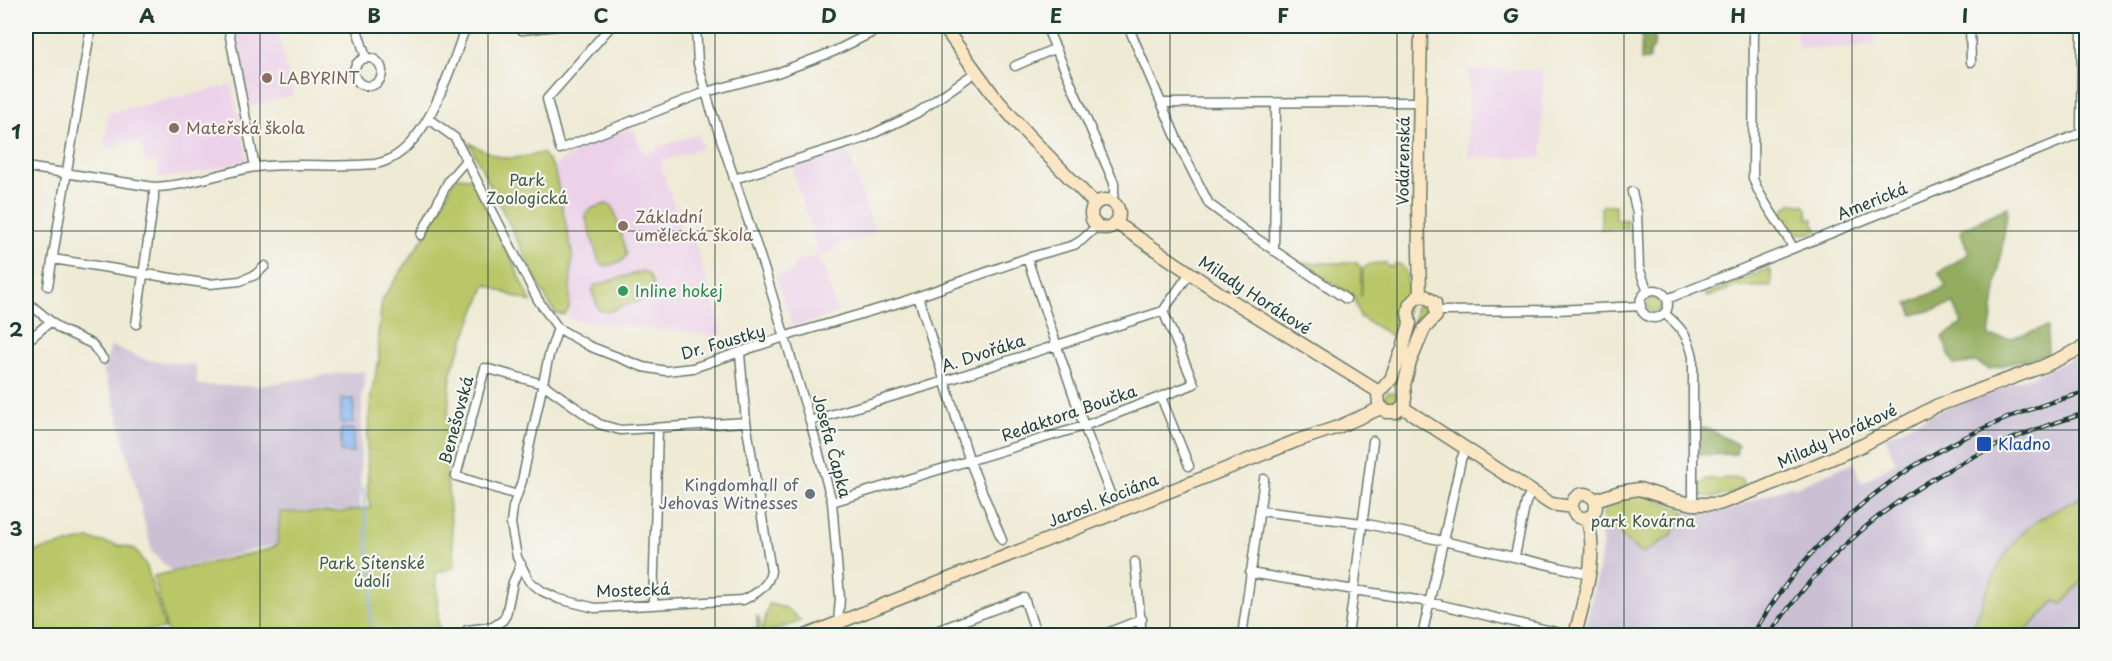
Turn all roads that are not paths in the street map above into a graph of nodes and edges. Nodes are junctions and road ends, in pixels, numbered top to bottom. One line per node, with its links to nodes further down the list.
1 (91, 26): 33 (street)
2 (228, 26): 31 (street)
3 (356, 26): 20 (street)
4 (466, 26): 28 (street)
5 (557, 26): 18 (street)
6 (611, 26): 24 (street)
7 (696, 26): 24 (street, Josefa Čapka)
8 (885, 26): 24 (street)
9 (944, 26): 23 (street)
10 (1046, 26): 19 (street)
11 (1128, 26): 26 (street)
12 (1421, 26): 25 (street, Vodárenská)
13 (1754, 26): 42 (street)
14 (1971, 26): 21 (street)
15 (1999, 26): 17 (street)
16 (2082, 26): 29 (street)
17 (2033, 27)
18 (522, 30)
19 (1056, 48): 22 (street); 37 (street)
20 (366, 58)
21 (1971, 62)
22 (1015, 66)
23 (976, 72): 34 (street); 38 (street)
24 (706, 92): 34 (street, Josefa Čapka)
25 (1420, 102): 27 (street); 52 (street, Vodárenská)
26 (1162, 103): 27 (street); 43 (street)
27 (1276, 103): 43 (street)
28 (429, 119): 30 (street, Dr. Foustky); 31 (street)
29 (2084, 132): 42 (street, Americká)
30 (467, 159): 41 (street); 62 (street, Dr. Foustky)
31 (255, 167): 35 (street)
32 (26, 168): 33 (street)
33 (67, 174): 35 (street); 45 (street)
34 (734, 179): 63 (street, Josefa Čapka)
35 (154, 188): 47 (street)
36 (1632, 192): 50 (street)
37 (1112, 202): 38 (street); 39 (street)
38 (1095, 204): 40 (street)
39 (1116, 223): 40 (street); 48 (street, Milady Horákové)
40 (1097, 226): 44 (street, Dr. Foustky)
41 (421, 235)
42 (1793, 248): 54 (street, Americká)
43 (1274, 251): 53 (street)
44 (1027, 258): 51 (street, Dr. Foustky); 65 (street)
45 (53, 259): 47 (street); 49 (street)
46 (265, 266): 47 (street)
47 (143, 273): 61 (street)
48 (1190, 273): 57 (street); 71 (street, Milady Horákové)
49 (48, 286)
50 (1648, 292): 54 (street); 56 (street)
51 (918, 296): 63 (street, Dr. Foustky); 69 (street)
52 (1420, 296): 58 (street); 71 (street)
53 (1346, 299)
54 (1667, 299): 59 (street)
55 (26, 301): 60 (street)
56 (1641, 306): 58 (street); 59 (street)
57 (1163, 311): 65 (street, A. Dvořáka); 72 (street, Redaktora Boučka)
58 (1437, 311): 73 (street)
59 (1665, 314): 89 (street)
60 (50, 322): 64 (street); 68 (street)
61 (136, 324)
62 (558, 328): 67 (street, Dr. Foustky); 70 (street, Mostecká)
63 (784, 339): 67 (street, Dr. Foustky); 75 (street, Josefa Čapka)
64 (26, 342)
65 (1058, 345): 69 (street, A. Dvořáka); 77 (street)
66 (2086, 346): 89 (street, Milady Horákové)
67 (740, 354): 76 (street, Mostecká)
68 (101, 356)
69 (945, 381): 75 (street, A. Dvořáka); 81 (street)
70 (543, 384): 78 (street, Benešovská); 85 (street, Mostecká); 85 (street, Benešovská)
71 (1379, 392): 74 (street)
72 (1161, 397): 77 (street, Redaktora Boučka); 82 (street)
73 (1402, 407): 74 (street); 80 (street)
74 (1381, 408): 105 (street, Jarosl. Kociána)
75 (810, 421): 88 (street, Josefa Čapka)
76 (746, 422): 78 (street, Benešovská); 103 (street, Mostecká)
77 (1084, 426): 81 (street, Redaktora Boučka); 86 (street)
78 (658, 428): 103 (street)
79 (1373, 441): 93 (street)
80 (1465, 449): 84 (street); 95 (street)
81 (970, 462): 88 (street, Redaktora Boučka); 94 (street)
82 (1189, 466)
83 (1264, 479): 91 (street)
84 (1532, 491): 90 (street); 96 (street)
85 (517, 495): 98 (street, Mostecká)
86 (1111, 496)
87 (1595, 500): 89 (street, Milady Horákové); 90 (street); 92 (street)
88 (832, 502): 105 (street, Josefa Čapka)
89 (1694, 504)
90 (1572, 507): 92 (street)
91 (1260, 511): 93 (street); 99 (street)
92 (1587, 518): 100 (street)
93 (1363, 523): 95 (street); 101 (street)
94 (1002, 540)
95 (1443, 541): 96 (street); 102 (street)
96 (1515, 556): 100 (street)
97 (1134, 562): 104 (street)
98 (521, 564): 103 (street, Mostecká); 106 (street)
99 (1250, 573): 101 (street); 112 (street)
100 (1589, 574): 115 (street)
101 (1354, 590): 102 (street); 113 (street)
102 (1429, 602): 114 (street); 115 (street)
103 (653, 605)
104 (1142, 619): 110 (street); 111 (street)
105 (838, 629): 107 (street, Jarosl. Kociána)
106 (467, 630)
107 (805, 636)
108 (922, 636): 109 (street)
109 (1037, 636)
110 (1099, 636)
111 (1142, 636)
112 (1242, 636)
113 (1348, 636)
114 (1422, 636)
115 (1574, 636)

